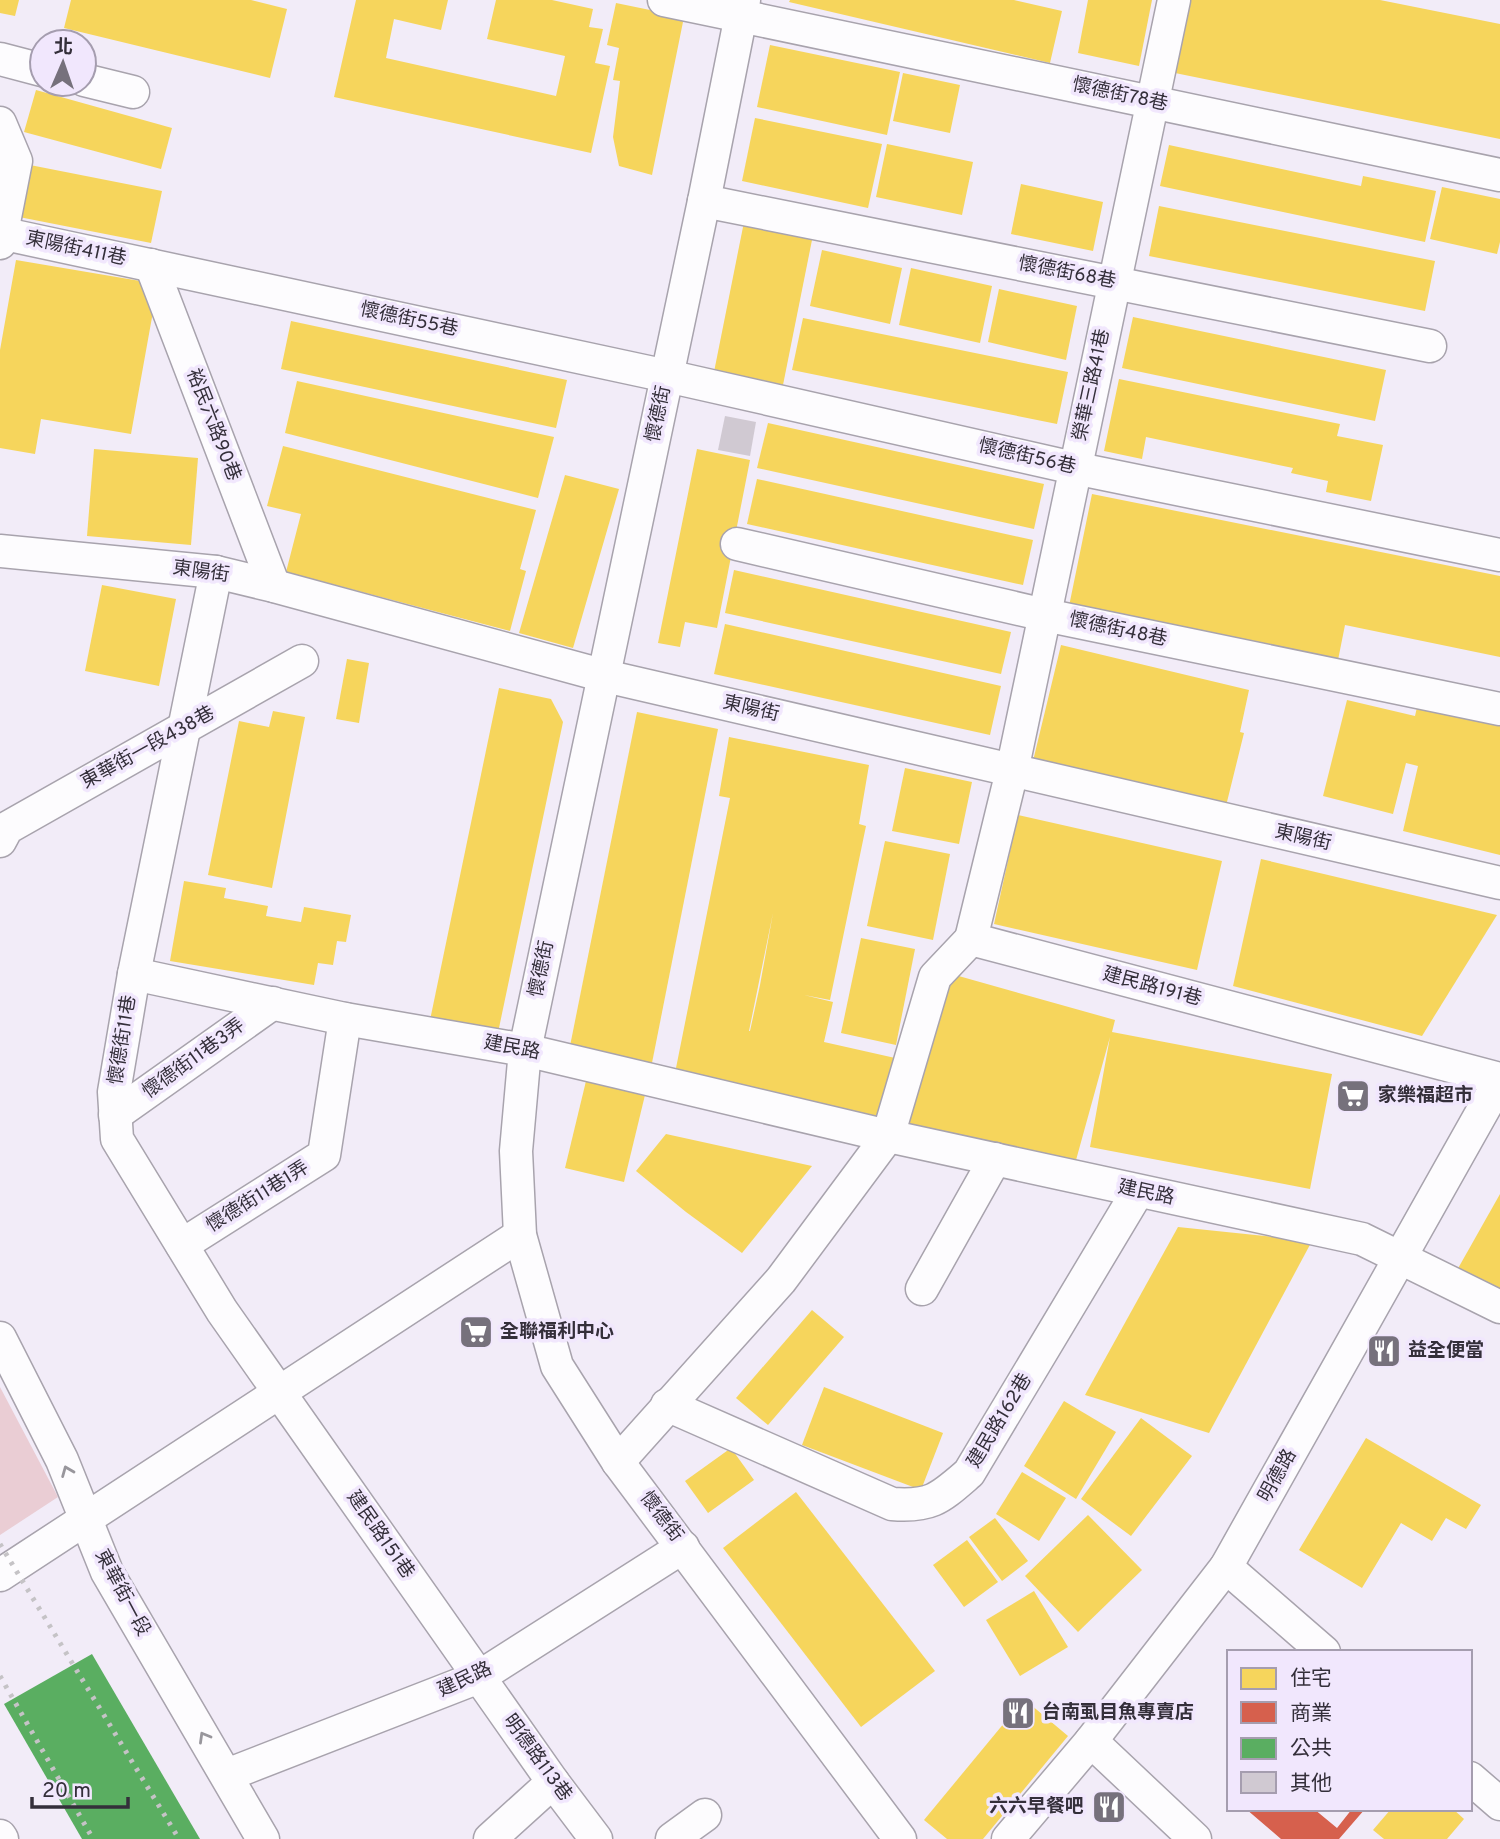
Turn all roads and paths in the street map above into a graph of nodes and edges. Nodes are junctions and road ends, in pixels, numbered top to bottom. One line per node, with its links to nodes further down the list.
1 (664, 0): 3 (street, 懷德街78巷)
2 (1174, 0): 8 (street, 榮華三路41巷)
3 (742, 8): 8 (street, 懷德街78巷); 11 (street, 懷德街)
4 (0, 59): 5 (street)
5 (28, 66)
6 (98, 83): 7 (street)
7 (133, 92)
8 (1154, 102): 10 (street, 懷德街78巷); 14 (street, 榮華三路41巷)
9 (0, 123): 12 (street)
10 (1500, 175)
11 (704, 201): 14 (street, 懷德街68巷); 16 (street, 懷德街)
12 (1, 237): 13 (street, 東陽街411巷)
13 (151, 265): 16 (street, 懷德街55巷); 22 (street, 裕民六路90巷)
14 (1114, 282): 15 (street, 懷德街68巷); 17 (street, 榮華三路41巷)
15 (1430, 346)
16 (667, 376): 17 (street, 懷德街56巷); 25 (street, 懷德街)
17 (1074, 468): 20 (street, 懷德街56巷); 23 (street, 榮華三路41巷)
18 (737, 544): 23 (street, 懷德街48巷)
19 (0, 551): 21 (street, 東陽街)
20 (1500, 555)
21 (216, 572): 22 (street, 東陽街); 27 (street, 懷德街11巷)
22 (274, 586): 25 (street, 東陽街)
23 (1045, 615): 26 (street, 懷德街48巷); 28 (street, 榮華三路41巷)
24 (302, 661): 27 (street, 東華街一段438巷)
25 (605, 676): 28 (street, 東陽街); 35 (street, 懷德街)
26 (1500, 709)
27 (184, 728): 29 (street, 東華街一段438巷); 32 (street, 懷德街11巷)
28 (1012, 771): 30 (street, 東陽街); 31 (street)
29 (0, 841)
30 (1500, 883)
31 (971, 939): 36 (street, 建民路191巷); 38 (street)
32 (134, 974): 33 (street, 建民路); 37 (street, 懷德街11巷)
33 (273, 1003): 34 (street, 建民路); 37 (street, 懷德街11巷3弄)
34 (345, 1019): 35 (street, 建民路); 42 (street, 懷德街11巷1弄)
35 (525, 1050): 38 (street, 建民路); 41 (street, 懷德街)
36 (1500, 1079): 43 (street, 明德路)
37 (116, 1115): 42 (street, 懷德街11巷)
38 (888, 1136): 39 (street, 建民路); 48 (street)
39 (995, 1159): 40 (street, 建民路); 44 (street)
40 (1138, 1191): 43 (street, 建民路); 48 (street, 建民路162巷)
41 (520, 1235): 47 (street); 49 (street, 懷德街)
42 (182, 1245): 47 (street, 懷德街11巷)
43 (1401, 1256): 45 (street, 建民路); 52 (street, 明德路)
44 (922, 1289)
45 (1500, 1307)
46 (0, 1338): 50 (street, 東華街一段, one-way to 46)
47 (280, 1392): 50 (street); 55 (street, 建民路151巷)
48 (667, 1405): 49 (street)
49 (618, 1462): 51 (street, 懷德街)
50 (86, 1518): 53 (street); 57 (street, 東華街一段, one-way to 50)
51 (683, 1547): 55 (street, 建民路); 66 (street, 懷德街)
52 (1226, 1567): 54 (street); 56 (street, 明德路)
53 (0, 1574)
54 (1322, 1650)
55 (479, 1677): 57 (street, 建民路); 59 (street, 明德路113巷)
56 (1091, 1741): 67 (street, 明德路); 68 (street)
57 (227, 1775): 62 (street, 東華街一段)
58 (1472, 1780): 60 (street)
59 (553, 1782): 63 (street); 64 (street, 明德路113巷)
60 (1500, 1804)
61 (705, 1815): 65 (street)
62 (263, 1839)
63 (490, 1839)
64 (596, 1839)
65 (672, 1839)
66 (900, 1839)
67 (1008, 1839)
68 (1195, 1839)

